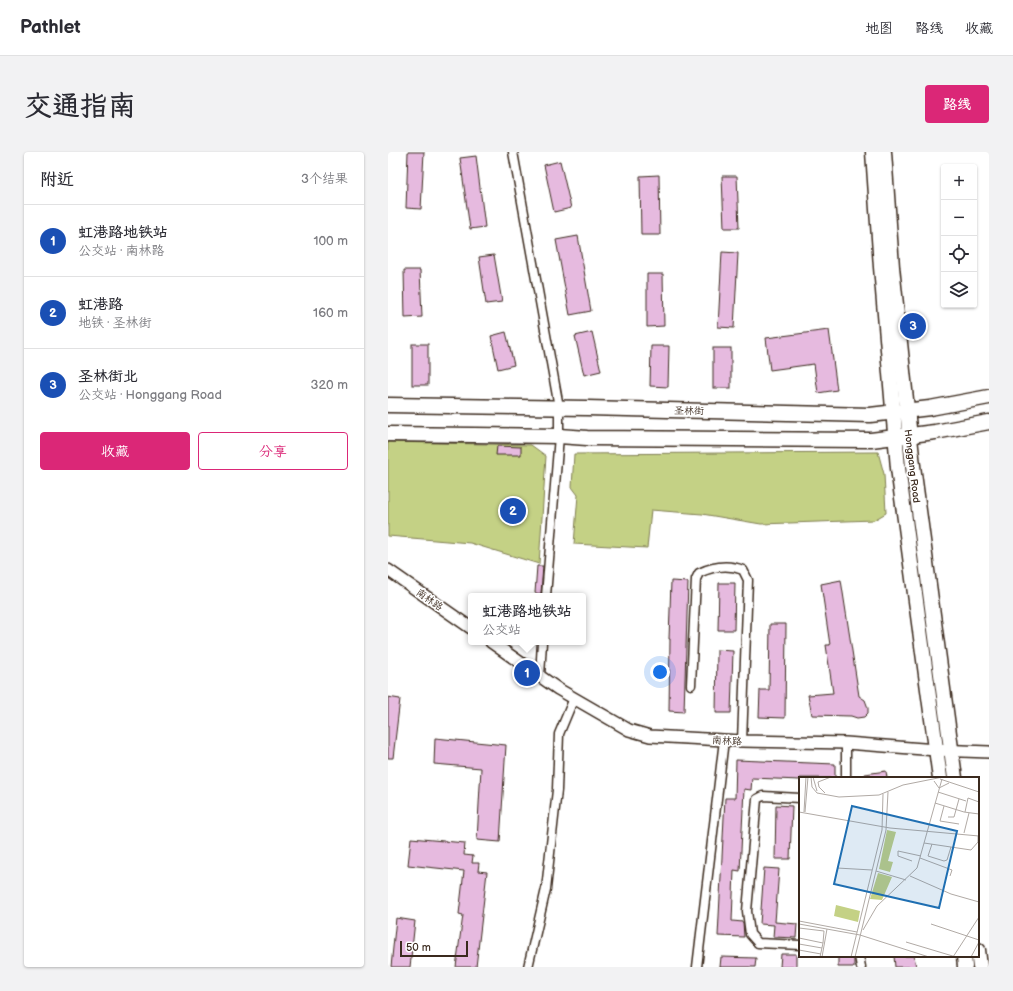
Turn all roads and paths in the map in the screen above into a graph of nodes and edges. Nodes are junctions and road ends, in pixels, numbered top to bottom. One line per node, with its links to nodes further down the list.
1 (513, 152): 6 (street)
2 (873, 152): 7 (highway, Honggang Road)
3 (884, 152): 7 (highway, Honggang Road)
4 (989, 397): 7 (highway, 圣林街)
5 (388, 405): 6 (highway, 圣林街)
6 (559, 407): 7 (highway, 圣林街); 10 (street)
7 (900, 411): 11 (highway, Honggang Road)
8 (989, 422): 11 (highway)
9 (388, 434): 10 (highway)
10 (558, 436): 11 (highway); 13 (street)
11 (902, 436): 23 (highway, Honggang Road); 24 (highway, Honggang Road)
12 (388, 570): 14 (street, 南林路)
13 (546, 593)
14 (468, 626)
15 (495, 645): 17 (street, 南林路)
16 (542, 645): 17 (street)
17 (540, 676): 19 (street, 南林路)
18 (691, 685): 21 (street)
19 (574, 698): 20 (street, 南林路); 34 (street)
20 (724, 740): 21 (street, 南林路); 35 (street)
21 (742, 741): 22 (street, 南林路)
22 (846, 743): 23 (street, 南林路); 26 (street)
23 (936, 750): 24 (street, 南林路); 27 (highway, Honggang Road)
24 (951, 751): 25 (street, 南林路); 28 (highway, Honggang Road)
25 (989, 752)
26 (846, 777)
27 (940, 777)
28 (955, 777)
29 (799, 798): 30 (street)
30 (799, 945)
31 (859, 957): 36 (street)
32 (964, 957): 37 (highway)
33 (979, 957): 38 (highway)
34 (528, 967)
35 (697, 967)
36 (861, 967)
37 (965, 967)
38 (980, 967)

